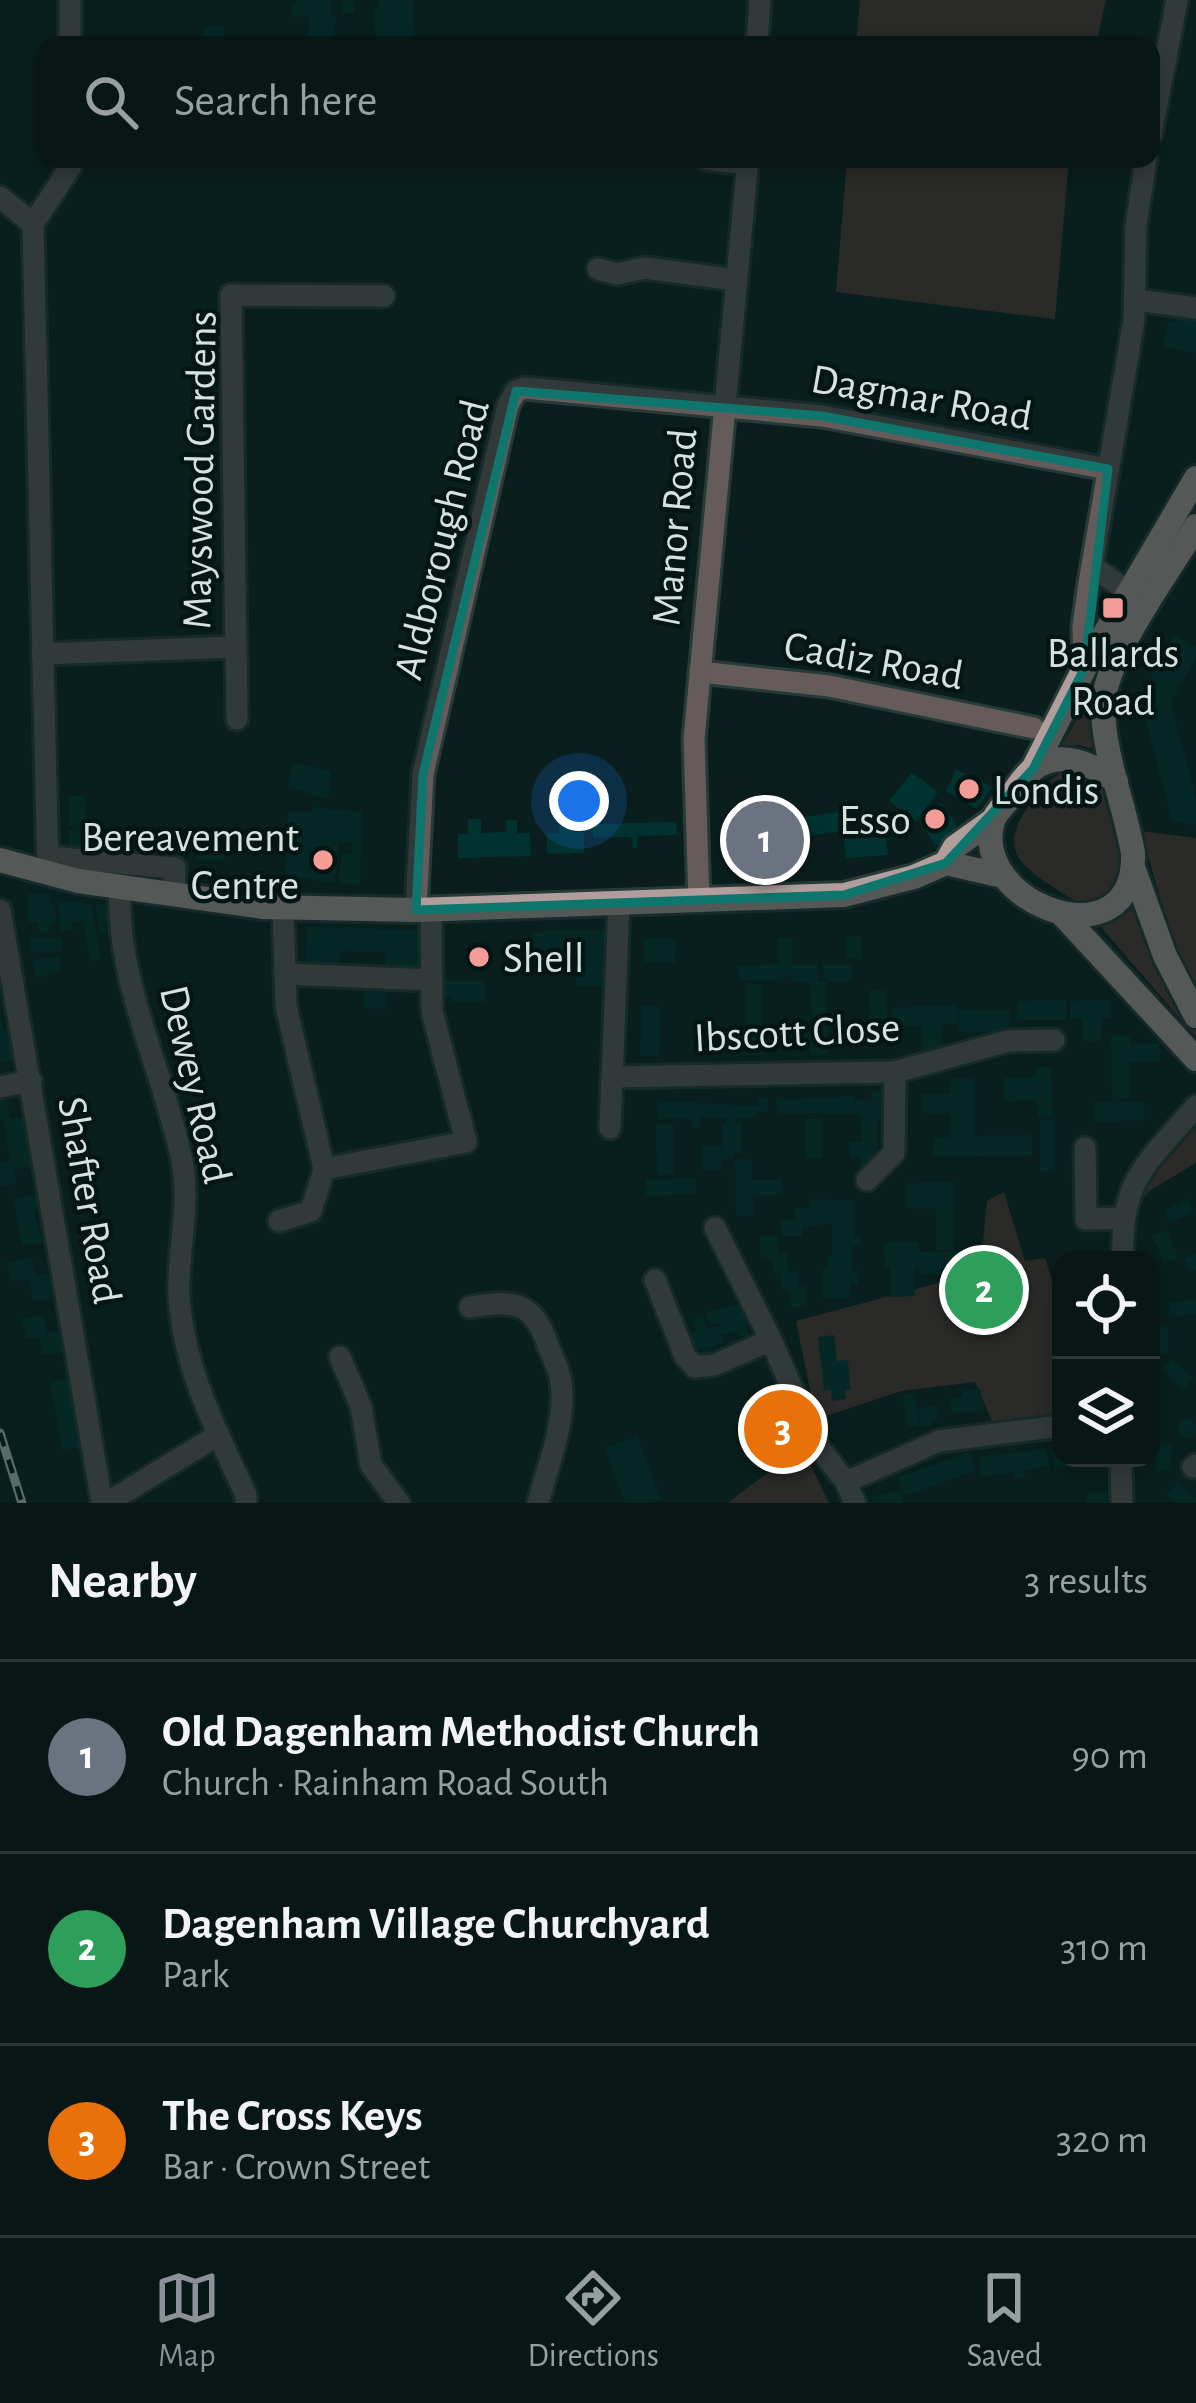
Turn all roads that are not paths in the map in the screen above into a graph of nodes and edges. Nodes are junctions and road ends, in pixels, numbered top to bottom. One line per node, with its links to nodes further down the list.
1 (70, 0): 4 (street)
2 (760, 0): 5 (street)
3 (1177, 0): 6 (street)
4 (70, 36)
5 (758, 36)
6 (1160, 88)
7 (70, 168): 11 (street)
8 (746, 168): 13 (street, Manor Road)
9 (1145, 168): 15 (street)
10 (0, 197): 11 (street)
11 (33, 224): 24 (street)
12 (598, 269): 13 (street)
13 (736, 280): 17 (street, Manor Road)
14 (384, 296): 23 (street, Mayswood Gardens)
15 (1137, 300): 16 (street); 18 (street)
16 (1196, 308)
17 (722, 406): 18 (street, Dagmar Road); 26 (street, Manor Road); 43 (street, Aldborough Road)
18 (1108, 469): 21 (street)
19 (1196, 478): 22 (main road)
20 (1196, 526): 22 (main road)
21 (1093, 567): 22 (street); 25 (street)
22 (1140, 598): 25 (main road); 30 (main road)
23 (234, 647): 24 (street, Mayswood Gardens); 27 (street, Mayswood Gardens)
24 (42, 654): 34 (street)
25 (1084, 669): 29 (main road)
26 (700, 672): 28 (street, Cadiz Road); 39 (street, Manor Road)
27 (237, 719)
28 (1034, 728)
29 (1033, 769): 30 (main road); 31 (main road)
30 (1116, 781): 35 (main road)
31 (993, 820): 33 (main road); 36 (main road)
32 (0, 860): 34 (main road)
33 (946, 863): 36 (main road); 39 (main road)
34 (49, 865): 37 (main road); 38 (street)
35 (1134, 869): 44 (main road); 47 (main road)
36 (1004, 875): 44 (main road)
37 (119, 886): 38 (main road); 68 (street, Dewey Road)
38 (174, 894): 41 (main road)
39 (699, 902): 40 (main road)
40 (620, 903): 43 (main road); 51 (street)
41 (283, 908): 43 (main road); 45 (street)
42 (0, 910): 52 (street, Shafter Road)
43 (423, 910): 46 (street)
44 (1061, 913): 49 (main road)
45 (285, 974): 46 (street); 57 (street)
46 (432, 980): 57 (street)
47 (1196, 1016)
48 (1054, 1040): 50 (street, Ibscott Close)
49 (1196, 1059)
50 (895, 1072): 51 (street, Ibscott Close); 58 (street)
51 (613, 1077): 55 (street)
52 (31, 1081): 53 (street); 71 (street, Shafter Road)
53 (0, 1087)
54 (1196, 1106): 59 (street)
55 (610, 1128)
56 (1085, 1148): 59 (street)
57 (324, 1169): 60 (street)
58 (867, 1180)
59 (1123, 1218): 62 (street)
60 (279, 1221)
61 (715, 1228): 65 (street)
62 (1123, 1251)
63 (655, 1280): 65 (street)
64 (470, 1307): 74 (street)
65 (771, 1340): 70 (street)
66 (340, 1357): 73 (street)
67 (1052, 1427): 70 (street)
68 (218, 1435): 71 (street); 72 (street, Dewey Road)
69 (1121, 1467): 75 (street)
70 (850, 1492)
71 (104, 1503)
72 (246, 1503)
73 (399, 1503)
74 (538, 1503)
75 (1122, 1503)

